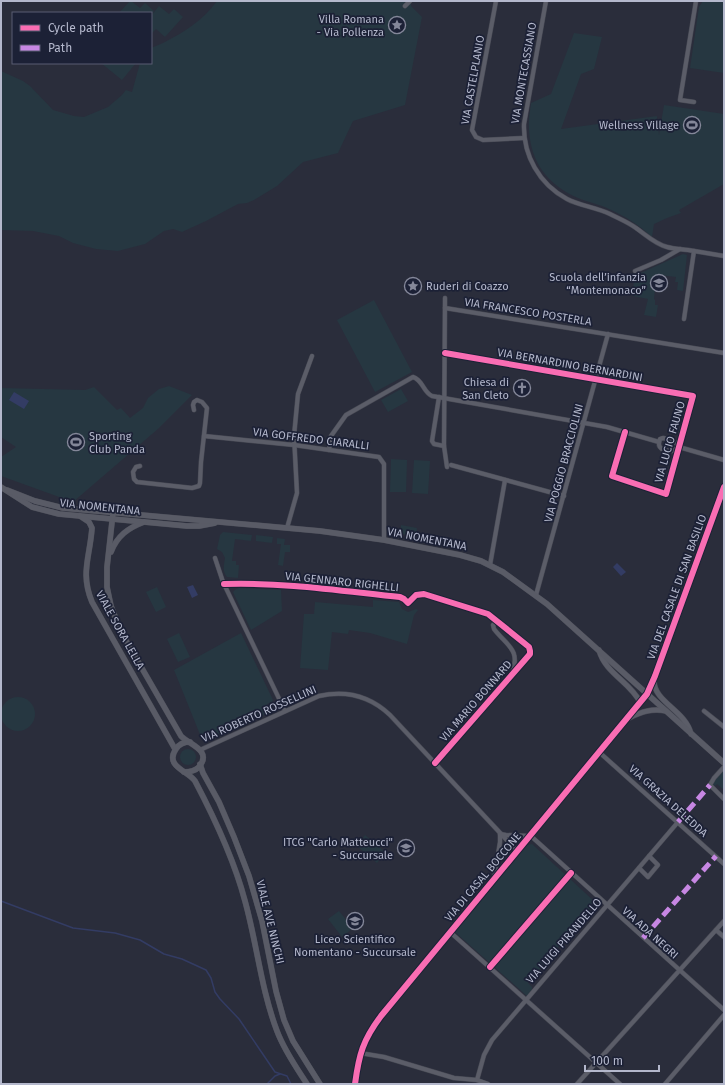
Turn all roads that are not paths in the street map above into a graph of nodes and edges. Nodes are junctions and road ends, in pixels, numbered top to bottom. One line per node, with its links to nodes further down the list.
1 (410, 1): 5 (street)
2 (496, 1): 7 (street, VIA CASTELPLANIO)
3 (546, 1): 7 (street, VIA MONTECASSIANO)
4 (696, 1): 6 (street)
5 (405, 6)
6 (694, 102)
7 (524, 138): 8 (street, VIA MONTECASSIANO)
8 (680, 249): 9 (street, VIA MONTECASSIANO); 11 (street)
9 (694, 251): 10 (street, VIA MONTECASSIANO); 14 (street)
10 (724, 256)
11 (635, 271)
12 (445, 298): 13 (street)
13 (445, 308): 15 (street, VIA FRANCESCO POSTERLA); 16 (street)
14 (684, 319)
15 (608, 334): 17 (street, VIA FRANCESCO POSTERLA); 19 (street, VIA POGGIO BRACCIOLINI)
16 (444, 352): 19 (street, VIA BERNARDINO BERNARDINI); 22 (street)
17 (724, 353)
18 (312, 356): 28 (street)
19 (596, 379): 20 (street, VIA BERNARDINO BERNARDINI); 24 (street, VIA POGGIO BRACCIOLINI)
20 (693, 396): 30 (street, VIA LUCIO FAUNO)
21 (439, 397): 22 (street); 29 (street); 31 (street)
22 (445, 398): 24 (street); 29 (street)
23 (194, 410): 26 (street)
24 (584, 422): 25 (street); 39 (street, VIA POGGIO BRACCIOLINI)
25 (625, 432): 27 (street); 30 (street, VIA LUCIO FAUNO)
26 (204, 436): 28 (street, VIA GOFFREDO CIARALLI); 34 (street)
27 (658, 442): 30 (street); 30 (street)
28 (294, 445): 31 (street, VIA GOFFREDO CIARALLI); 44 (street)
29 (444, 446): 35 (street)
30 (679, 447): 32 (street)
31 (329, 450): 45 (street, VIA GOFFREDO CIARALLI)
32 (724, 460)
33 (451, 465): 36 (street)
34 (140, 466)
35 (446, 467)
36 (504, 480): 39 (street); 48 (street)
37 (724, 487): 55 (street, VIA DEL CASALE DI SAN BASILIO)
38 (4, 489): 40 (main road, VIA NOMENTANA); 41 (main road, VIA NOMENTANA)
39 (564, 496): 50 (street, VIA POGGIO BRACCIOLINI)
40 (80, 516): 41 (main road, VIA NOMENTANA); 65 (main road, VIALE SORA LELLA)
41 (113, 516): 42 (main road, VIA NOMENTANA); 43 (main road, VIA NOMENTANA); 47 (main road, VIALE SORA LELLA)
42 (145, 522): 43 (main road, VIA NOMENTANA); 47 (main road, VIALE SORA LELLA)
43 (221, 522): 44 (main road, VIA NOMENTANA)
44 (287, 528): 45 (main road, VIA NOMENTANA)
45 (384, 540): 48 (main road, VIA NOMENTANA)
46 (216, 558): 49 (street)
47 (107, 562): 64 (main road, VIALE SORA LELLA)
48 (490, 565): 50 (main road, VIA NOMENTANA)
49 (224, 584): 51 (street, VIA GENNARO RIGHELLI); 58 (street)
50 (536, 595): 52 (main road, VIA NOMENTANA)
51 (497, 620): 53 (street, VIA GENNARO RIGHELLI); 54 (street)
52 (599, 650): 56 (main road, VIA NOMENTANA); 57 (street, VIA NOMENTANA)
53 (530, 651): 54 (street, VIA MARIO BONNARD)
54 (512, 676): 68 (street, VIA MARIO BONNARD)
55 (654, 680): 56 (street, VIA DEL CASALE DI SAN BASILIO); 63 (street, VIA NOMENTANA)
56 (647, 694): 57 (street, VIA DI CASAL BOCCONE); 59 (main road, VIA NOMENTANA)
57 (640, 702): 61 (street, VIA DI CASAL BOCCONE)
58 (285, 711): 66 (street, VIA ROBERTO ROSSELLINI); 68 (street, VIA ROBERTO ROSSELLINI)
59 (666, 711): 61 (street, VIA DI CASAL BOCCONE); 63 (main road, VIA NOMENTANA)
60 (704, 711): 62 (street)
61 (626, 719): 67 (street, VIA DI CASAL BOCCONE)
62 (724, 727)
63 (691, 734): 69 (main road, VIA NOMENTANA)
64 (190, 742): 65 (main road); 66 (main road)
65 (175, 749): 72 (main road)
66 (200, 750): 70 (main road)
67 (599, 752): 74 (street, VIA GRAZIA DELEDDA); 76 (street, VIA DI CASAL BOCCONE)
68 (435, 763): 75 (street, VIA ROBERTO ROSSELLINI)
69 (724, 763)
70 (200, 764): 72 (main road); 95 (main road, VIALE AVE NINCHI)
71 (724, 767): 73 (street)
72 (184, 772): 94 (main road, VIALE AVE NINCHI)
73 (724, 799)
74 (678, 822): 78 (street, VIA LUIGI PIRANDELLO); 79 (street, VIA GRAZIA DELEDDA)
75 (500, 834): 76 (street); 77 (street, VIA ROBERTO ROSSELLINI); 81 (street)
76 (530, 836): 77 (street, VIA DI CASAL BOCCONE); 82 (street, VIA ADA NEGRI)
77 (517, 851): 81 (street, VIA DI CASAL BOCCONE)
78 (648, 856): 80 (street, VIA LUIGI PIRANDELLO); 80 (street)
79 (724, 864)
80 (639, 868): 82 (street, VIA LUIGI PIRANDELLO)
81 (494, 879): 85 (street, VIA DI CASAL BOCCONE)
82 (606, 905): 87 (street, VIA ADA NEGRI); 88 (street, VIA LUIGI PIRANDELLO)
83 (724, 921): 84 (street)
84 (716, 930): 86 (street); 87 (street)
85 (450, 932): 88 (street); 91 (street, VIA DI CASAL BOCCONE)
86 (724, 936)
87 (679, 970): 89 (street, VIA ADA NEGRI); 92 (street)
88 (526, 999): 92 (street); 93 (street, VIA LUIGI PIRANDELLO)
89 (724, 1010)
90 (724, 1015): 100 (street)
91 (360, 1053): 93 (street); 96 (street, VIA DI CASAL BOCCONE)
92 (596, 1063): 98 (street); 99 (street)
93 (477, 1080): 97 (street)
94 (307, 1084)
95 (320, 1084)
96 (354, 1084)
97 (488, 1084)
98 (577, 1084)
99 (620, 1084)
100 (665, 1084)

